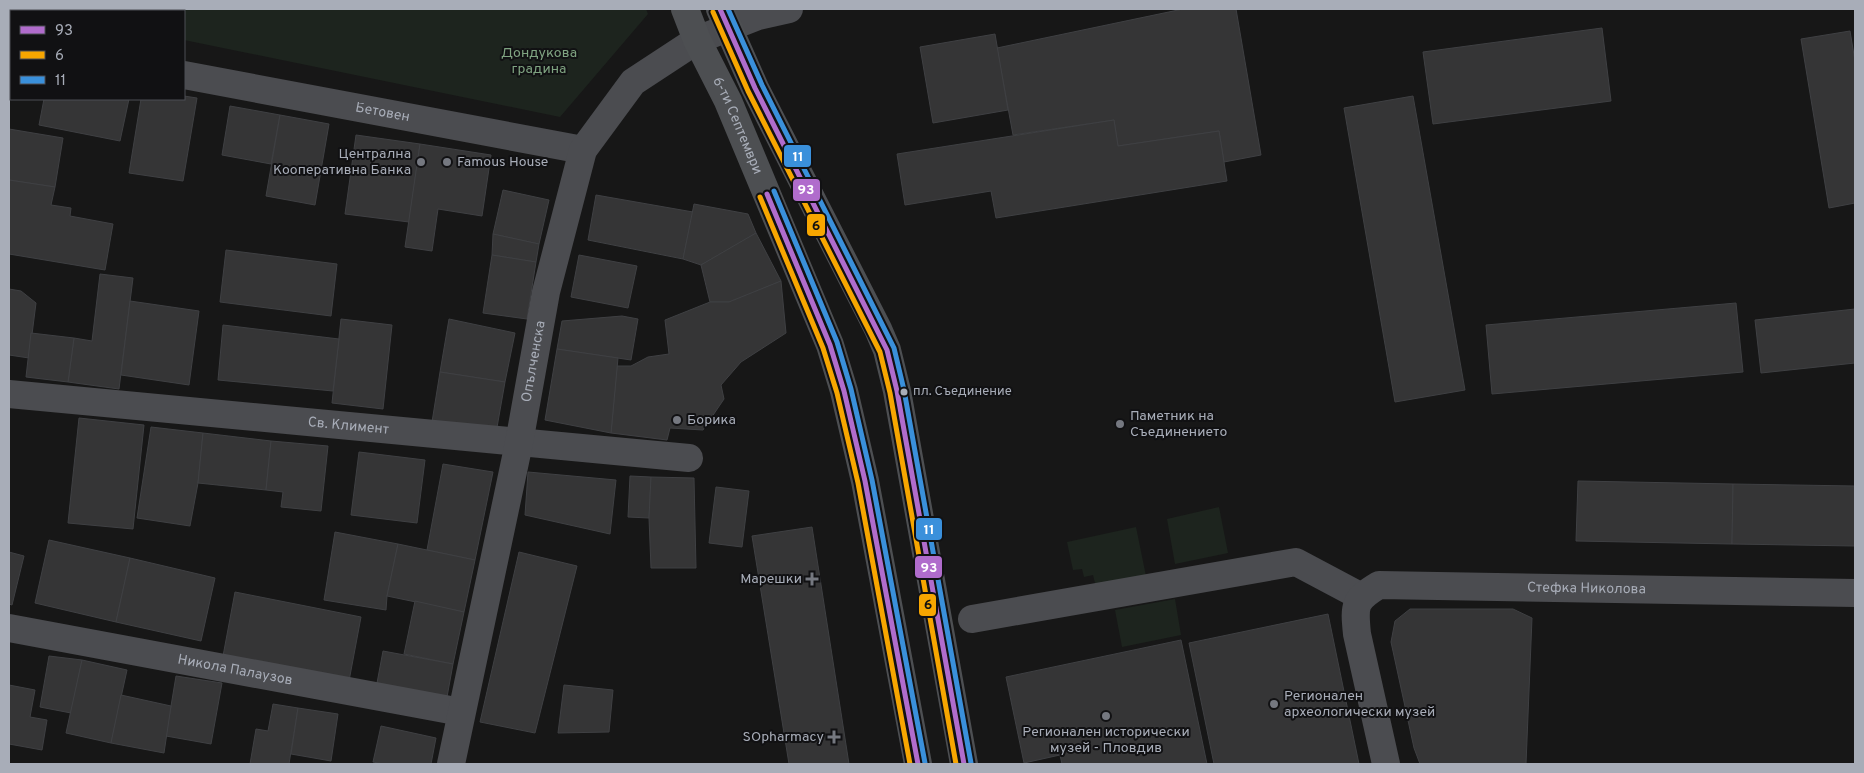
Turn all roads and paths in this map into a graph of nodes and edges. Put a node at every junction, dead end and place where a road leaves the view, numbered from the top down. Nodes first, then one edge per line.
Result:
1 (685, 9) edge
2 (789, 9) edge
3 (724, 18) edge
4 (697, 40) junction
5 (185, 75) edge
6 (583, 150) junction
7 (9, 394) edge
8 (519, 443) junction
9 (689, 458) dead end
10 (1855, 593) edge
11 (1360, 596) junction
12 (972, 619) dead end
13 (9, 628) edge
14 (461, 712) junction
15 (451, 764) edge
16 (918, 764) edge
17 (964, 764) edge
18 (1386, 764) edge

1 - 4 main road, 6-ти Септември
2 - 3 street, Опълченска
3 - 4 street, Опълченска
3 - 17 main road
4 - 6 street, Опълченска
4 - 16 main road, 6-ти Септември
5 - 6 street, Бетовен
6 - 8 street, Опълченска
7 - 8 street, Св. Климент
8 - 9 street, Св. Климент
8 - 14 street, Опълченска
10 - 11 street, Стефка Николова
11 - 12 street
11 - 18 street
13 - 14 street, Никола Палаузов
14 - 15 street, Опълченска

